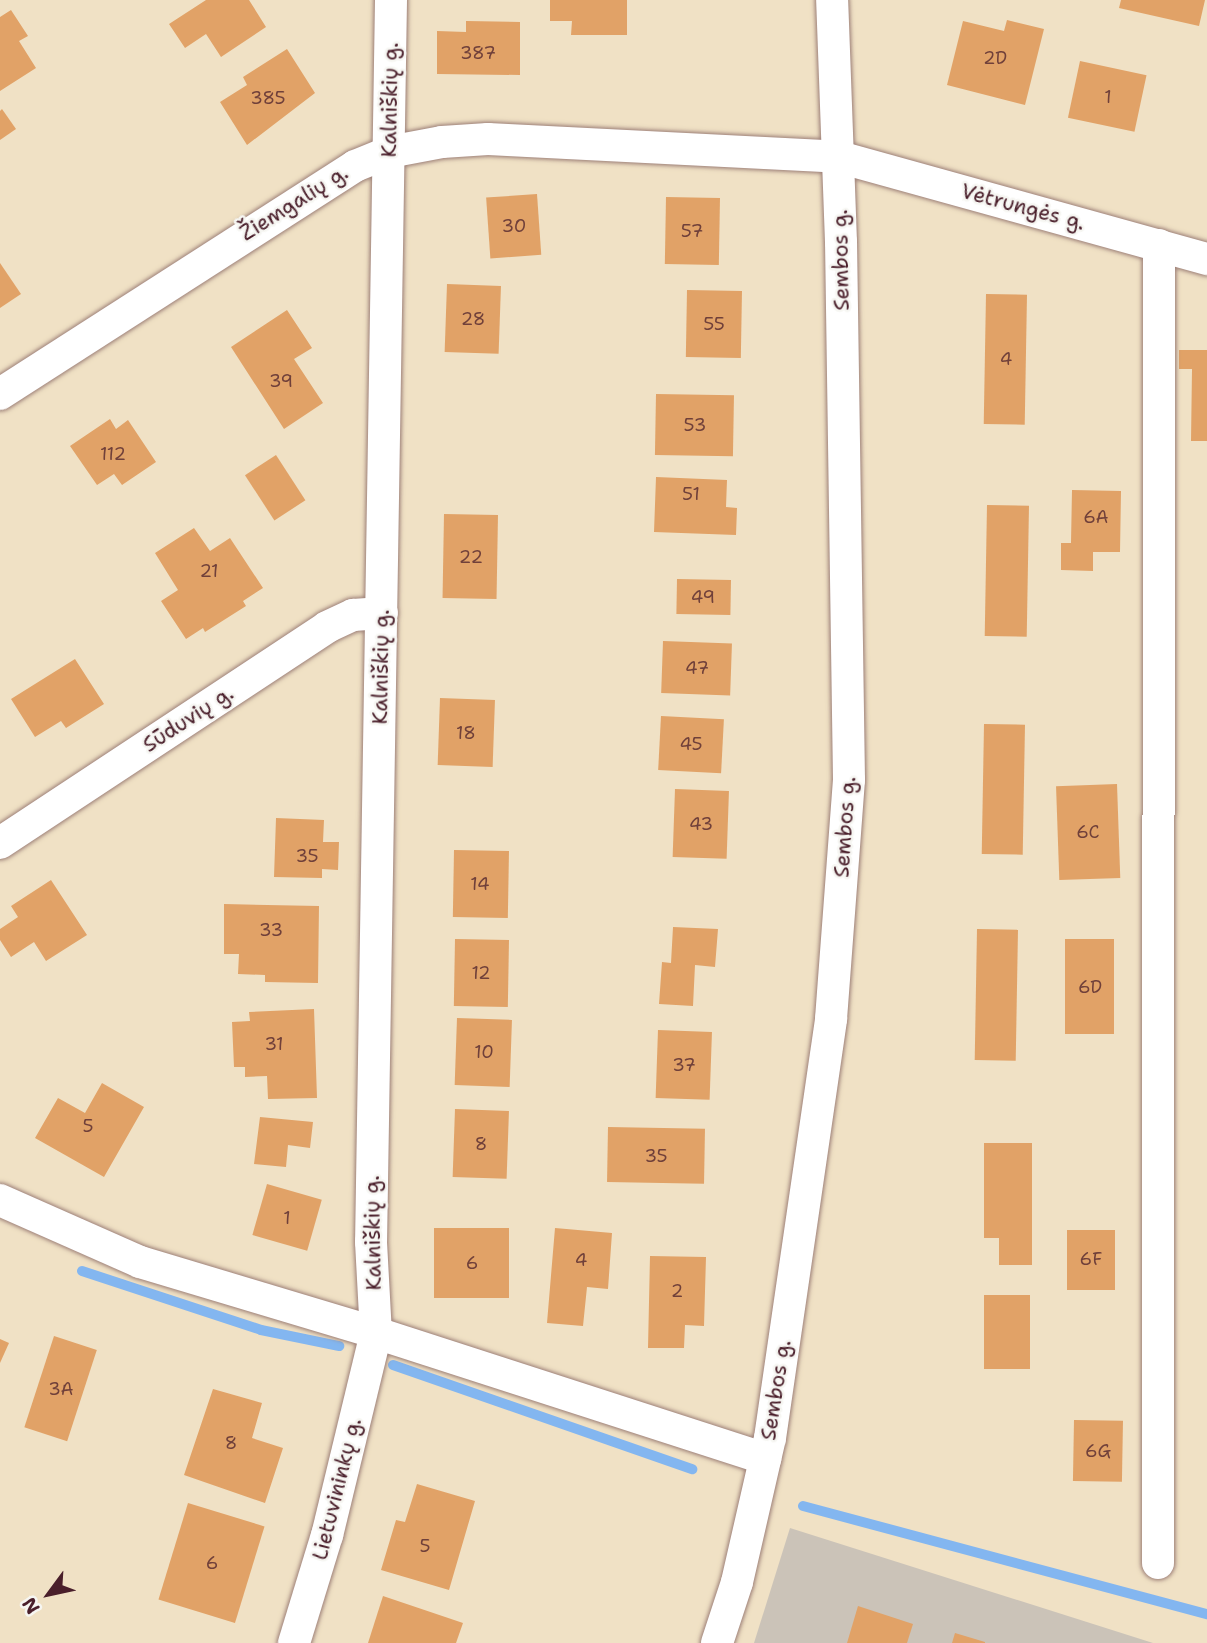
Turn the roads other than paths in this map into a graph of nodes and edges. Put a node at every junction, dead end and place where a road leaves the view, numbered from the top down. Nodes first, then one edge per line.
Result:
1 (391, 0) edge
2 (832, 0) edge
3 (389, 152) junction
4 (839, 156) junction
5 (1158, 245) junction
6 (1207, 259) edge
7 (0, 394) edge
8 (382, 614) junction
9 (0, 842) edge
10 (0, 1200) edge
11 (376, 1333) junction
12 (765, 1460) junction
13 (1158, 1563) dead end
14 (294, 1643) edge
15 (717, 1643) edge

1 - 3 street, Kalniškių g.
2 - 4 street, Sembos g.
3 - 4 street, Žiemgalių g.
3 - 7 street, Žiemgalių g.
3 - 8 street, Kalniškių g.
4 - 5 street, Vėtrungės g.
4 - 12 street, Sembos g.
5 - 6 street, Vėtrungės g.
5 - 13 street
8 - 9 street, Sūduvių g.
8 - 11 street, Kalniškių g.
10 - 11 street
11 - 12 street
11 - 14 street, Lietuvininkų g.
12 - 15 street, Sembos g.

